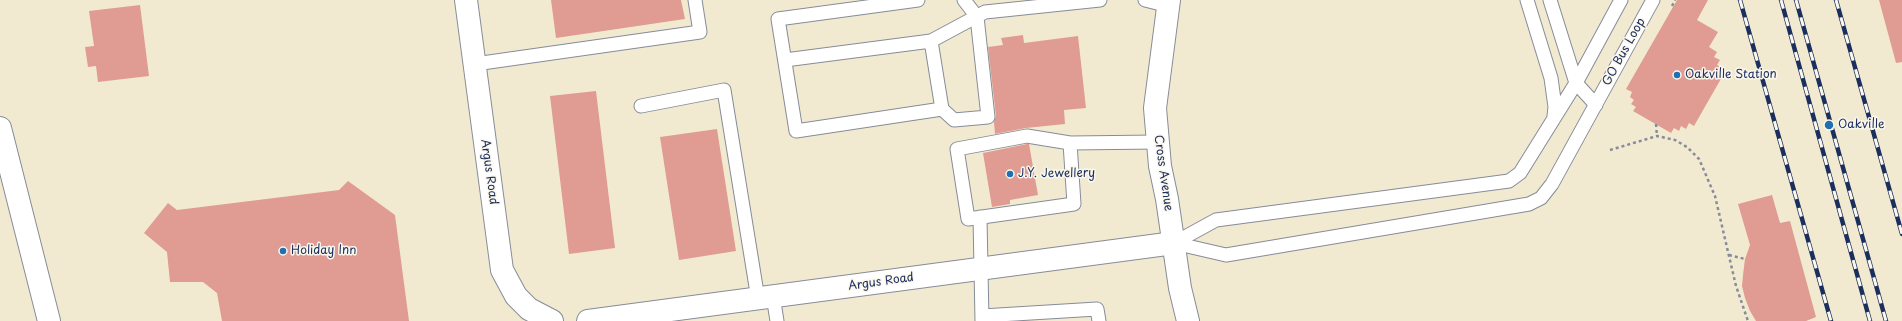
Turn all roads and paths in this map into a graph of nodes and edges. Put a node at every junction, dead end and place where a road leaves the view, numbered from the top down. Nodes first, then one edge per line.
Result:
1 (466, 0) edge
2 (695, 0) edge
3 (918, 0) edge
4 (964, 0) edge
5 (1100, 0) edge
6 (1146, 0) edge
7 (1527, 0) edge
8 (1550, 0) edge
9 (1621, 0) edge
10 (1653, 0) edge
11 (1169, 3) edge
12 (977, 17) junction
13 (931, 41) junction
14 (785, 60) junction
15 (475, 64) junction
16 (1576, 82) junction
17 (1596, 105) junction
18 (641, 106) dead end
19 (942, 109) junction
20 (1554, 117) junction
21 (1656, 124) dead end
22 (0, 128) edge
23 (1657, 136) junction
24 (1158, 142) junction
25 (1070, 143) junction
26 (1610, 150) dead end
27 (980, 217) junction
28 (1174, 243) junction
29 (1729, 255) junction
30 (1745, 259) dead end
31 (980, 269) junction
32 (766, 297) junction
33 (982, 319) edge
34 (49, 321) edge
35 (552, 321) edge
36 (588, 321) edge
37 (777, 321) edge
38 (1099, 321) edge
39 (1188, 321) edge
40 (1748, 321) edge

1 - 15 street, Argus Road
2 - 15 lane
3 - 14 lane
4 - 12 lane
5 - 12 lane
6 - 11 lane
7 - 20 lane
8 - 16 lane
9 - 16 lane
10 - 17 lane, GO Bus Loop
11 - 24 street, Cross Avenue
12 - 13 lane
12 - 19 lane
13 - 14 lane
13 - 19 lane
14 - 19 lane
15 - 35 street, Argus Road
16 - 17 lane
16 - 20 lane
17 - 28 lane, GO Bus Loop
18 - 32 lane
20 - 28 lane
21 - 23 path
22 - 34 street
23 - 26 path
23 - 29 path
24 - 25 lane
24 - 28 street, Cross Avenue
25 - 27 lane
25 - 27 lane
27 - 31 lane
28 - 31 street, Argus Road
28 - 39 street, Cross Avenue
29 - 30 path
29 - 40 path
31 - 32 street, Argus Road
31 - 33 lane
32 - 36 street, Argus Road
32 - 37 lane
33 - 38 lane

